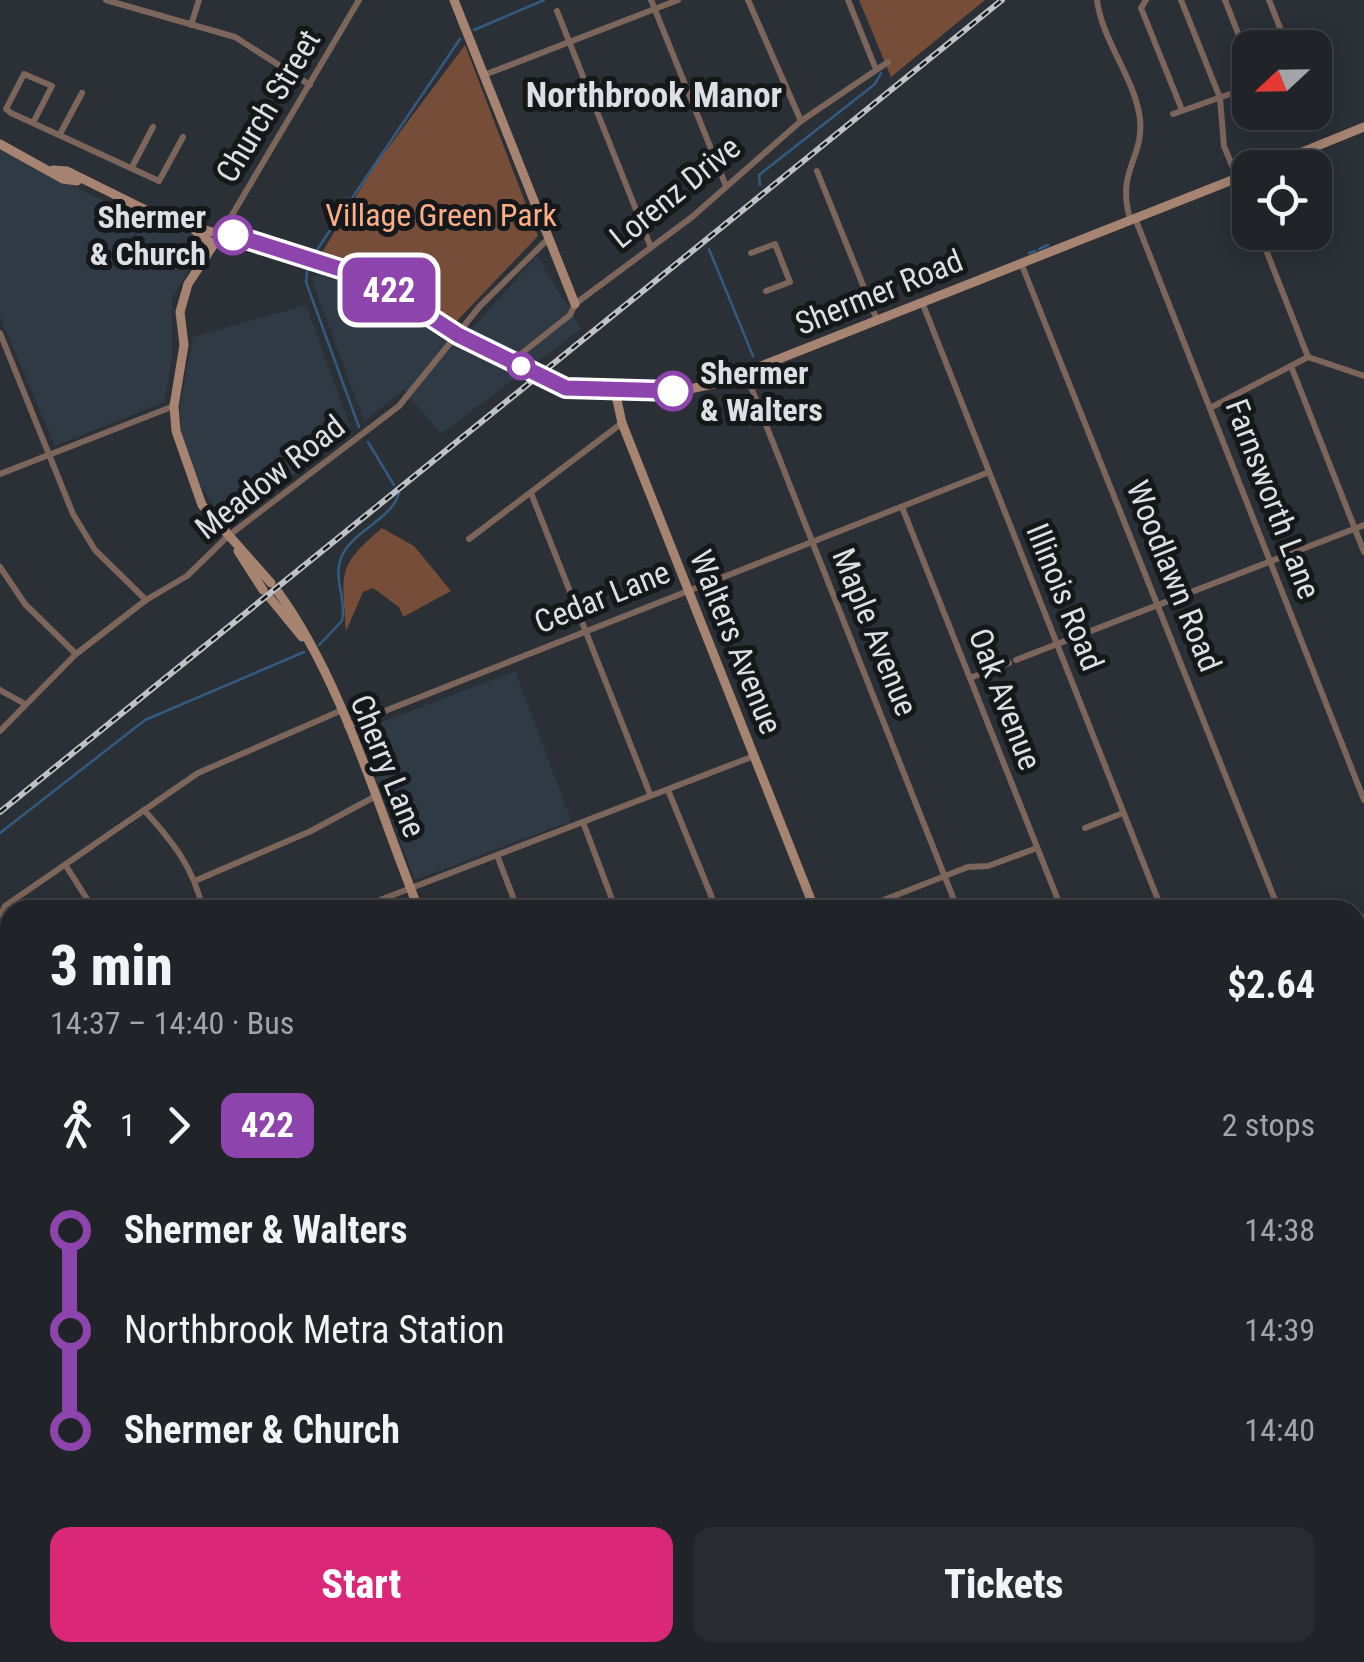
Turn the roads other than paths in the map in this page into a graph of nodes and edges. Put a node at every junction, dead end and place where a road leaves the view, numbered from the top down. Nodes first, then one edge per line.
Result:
1 (106, 0) edge
2 (199, 0) edge
3 (359, 0) edge
4 (454, 0) edge
5 (651, 0) edge
6 (678, 0) edge
7 (748, 0) edge
8 (848, 0) edge
9 (1097, 0) edge
10 (1146, 0) edge
11 (1181, 0) edge
12 (1225, 0) edge
13 (1269, 0) edge
14 (655, 9) junction
15 (557, 11) dead end
16 (191, 24) junction
17 (1237, 30) edge
18 (1281, 30) edge
19 (569, 42) junction
20 (888, 62) dead end
21 (875, 66) junction
22 (483, 75) junction
23 (310, 85) junction
24 (82, 93) dead end
25 (1232, 94) edge
26 (1220, 98) junction
27 (1182, 110) junction
28 (1173, 114) dead end
29 (801, 121) junction
30 (33, 123) junction
31 (153, 127) dead end
32 (1364, 127) edge
33 (60, 134) junction
34 (184, 138) dead end
35 (0, 144) edge
36 (1307, 150) edge
37 (1232, 164) edge
38 (132, 167) junction
39 (817, 170) dead end
40 (1232, 180) edge
41 (726, 186) junction
42 (158, 216) junction
43 (1132, 218) junction
44 (222, 232) junction
45 (548, 238) junction
46 (650, 245) junction
47 (1266, 250) edge
48 (752, 254) dead end
49 (204, 261) junction
50 (1021, 262) junction
51 (766, 291) dead end
52 (922, 302) junction
53 (574, 304) junction
54 (877, 320) junction
55 (0, 333) edge
56 (458, 335) junction
57 (1308, 357) junction
58 (512, 361) junction
59 (1291, 366) junction
60 (745, 372) junction
61 (1363, 375) edge
62 (615, 391) junction
63 (174, 406) junction
64 (1210, 408) junction
65 (622, 424) junction
66 (48, 456) junction
67 (989, 472) junction
68 (0, 474) edge
69 (531, 493) junction
70 (902, 507) junction
71 (1364, 524) edge
72 (1354, 528) junction
73 (468, 539) dead end
74 (231, 540) junction
75 (812, 541) junction
76 (1364, 552) edge
77 (1270, 561) junction
78 (0, 568) edge
79 (688, 589) junction
80 (146, 600) junction
81 (1158, 604) junction
82 (584, 631) junction
83 (1057, 644) junction
84 (76, 654) junction
85 (970, 678) junction
86 (0, 690) edge
87 (25, 704) junction
88 (340, 711) junction
89 (346, 727) junction
90 (0, 730) edge
91 (754, 756) junction
92 (668, 790) junction
93 (650, 794) junction
94 (374, 797) junction
95 (1364, 800) edge
96 (144, 810) junction
97 (1123, 813) junction
98 (583, 822) junction
99 (1085, 828) dead end
100 (1036, 848) junction
101 (497, 856) junction
102 (66, 866) junction
103 (945, 876) junction
104 (197, 880) junction
105 (410, 887) junction
106 (14, 900) edge
107 (88, 900) edge
108 (201, 900) edge
109 (378, 900) edge
110 (415, 900) edge
111 (514, 900) edge
112 (612, 900) edge
113 (713, 900) edge
114 (811, 900) edge
115 (884, 900) edge
116 (954, 900) edge
117 (1058, 900) edge
118 (1158, 900) edge
119 (1275, 900) edge

1 - 16 street
2 - 16 street
3 - 23 street, Church Street
4 - 22 street
5 - 14 street
6 - 14 street
7 - 29 street
8 - 21 street
9 - 43 street, Farnsworth Lane
10 - 27 street
11 - 26 street
12 - 17 street
13 - 18 street
14 - 19 street
14 - 41 street
15 - 19 street
16 - 23 street
19 - 22 street
19 - 46 street
20 - 21 street, Lorenz Drive
21 - 29 street, Lorenz Drive
22 - 45 street
23 - 44 street, Church Street
24 - 33 street
25 - 26 street
26 - 27 street
26 - 37 street
27 - 28 street
29 - 41 street, Lorenz Drive
30 - 30 street
30 - 33 street
31 - 38 street
32 - 36 street
33 - 38 street
34 - 38 street
35 - 42 street, Shermer Road
39 - 54 street
40 - 43 street, Shermer Road
41 - 46 street, Lorenz Drive
42 - 44 street, Shermer Road
42 - 49 street
43 - 50 street, Shermer Road
43 - 64 street, Farnsworth Lane
44 - 49 street, Church Street
44 - 56 street, Shermer Road
45 - 53 street
45 - 56 street, Meadow Road
46 - 53 street, Lorenz Drive
47 - 57 street
48 - 51 street
49 - 63 street, Church Street
50 - 52 street, Shermer Road
50 - 81 street, Woodlawn Road
52 - 54 street, Shermer Road
52 - 67 street, Illinois Road
53 - 58 street, Lorenz Drive
54 - 60 street, Shermer Road
55 - 66 street
56 - 58 street, Shermer Road
56 - 74 street, Meadow Road
57 - 59 street
57 - 61 street
58 - 62 street, Shermer Road
59 - 64 street
59 - 72 street
60 - 62 street, Shermer Road
60 - 75 street, Maple Avenue
62 - 65 street, Walters Avenue
63 - 66 street
63 - 74 street, Cherry Lane
64 - 77 street, Farnsworth Lane
65 - 69 street
65 - 79 street, Walters Avenue
66 - 68 street
66 - 80 street
67 - 70 street, Cedar Lane
67 - 83 street, Illinois Road
69 - 73 street
69 - 82 street
70 - 75 street, Cedar Lane
70 - 85 street, Oak Avenue
71 - 72 street
72 - 76 street
72 - 77 street
74 - 80 street, Meadow Road
74 - 88 street, Cherry Lane
75 - 79 street, Cedar Lane
75 - 103 street, Maple Avenue
77 - 81 street
77 - 95 street, Farnsworth Lane
78 - 84 street
79 - 82 street, Cedar Lane
79 - 91 street, Walters Avenue
80 - 84 street, Meadow Road
81 - 83 street
81 - 119 street, Woodlawn Road
82 - 89 street, Cedar Lane
82 - 93 street
83 - 85 street
83 - 97 street, Illinois Road
84 - 87 street, Meadow Road
85 - 100 street, Oak Avenue
86 - 87 street
87 - 90 street, Meadow Road
88 - 89 street, Cherry Lane
88 - 96 street
89 - 94 street, Cherry Lane
91 - 92 street
91 - 114 street, Walters Avenue
92 - 93 street
92 - 113 street
93 - 98 street
94 - 104 street
94 - 105 street, Cherry Lane
96 - 102 street
96 - 104 street
97 - 99 street
97 - 118 street, Illinois Road
98 - 101 street
98 - 112 street
100 - 103 street
100 - 117 street, Oak Avenue
101 - 105 street
101 - 111 street
102 - 106 street
102 - 107 street
103 - 115 street
103 - 116 street, Maple Avenue
104 - 108 street
105 - 109 street
105 - 110 street, Cherry Lane

